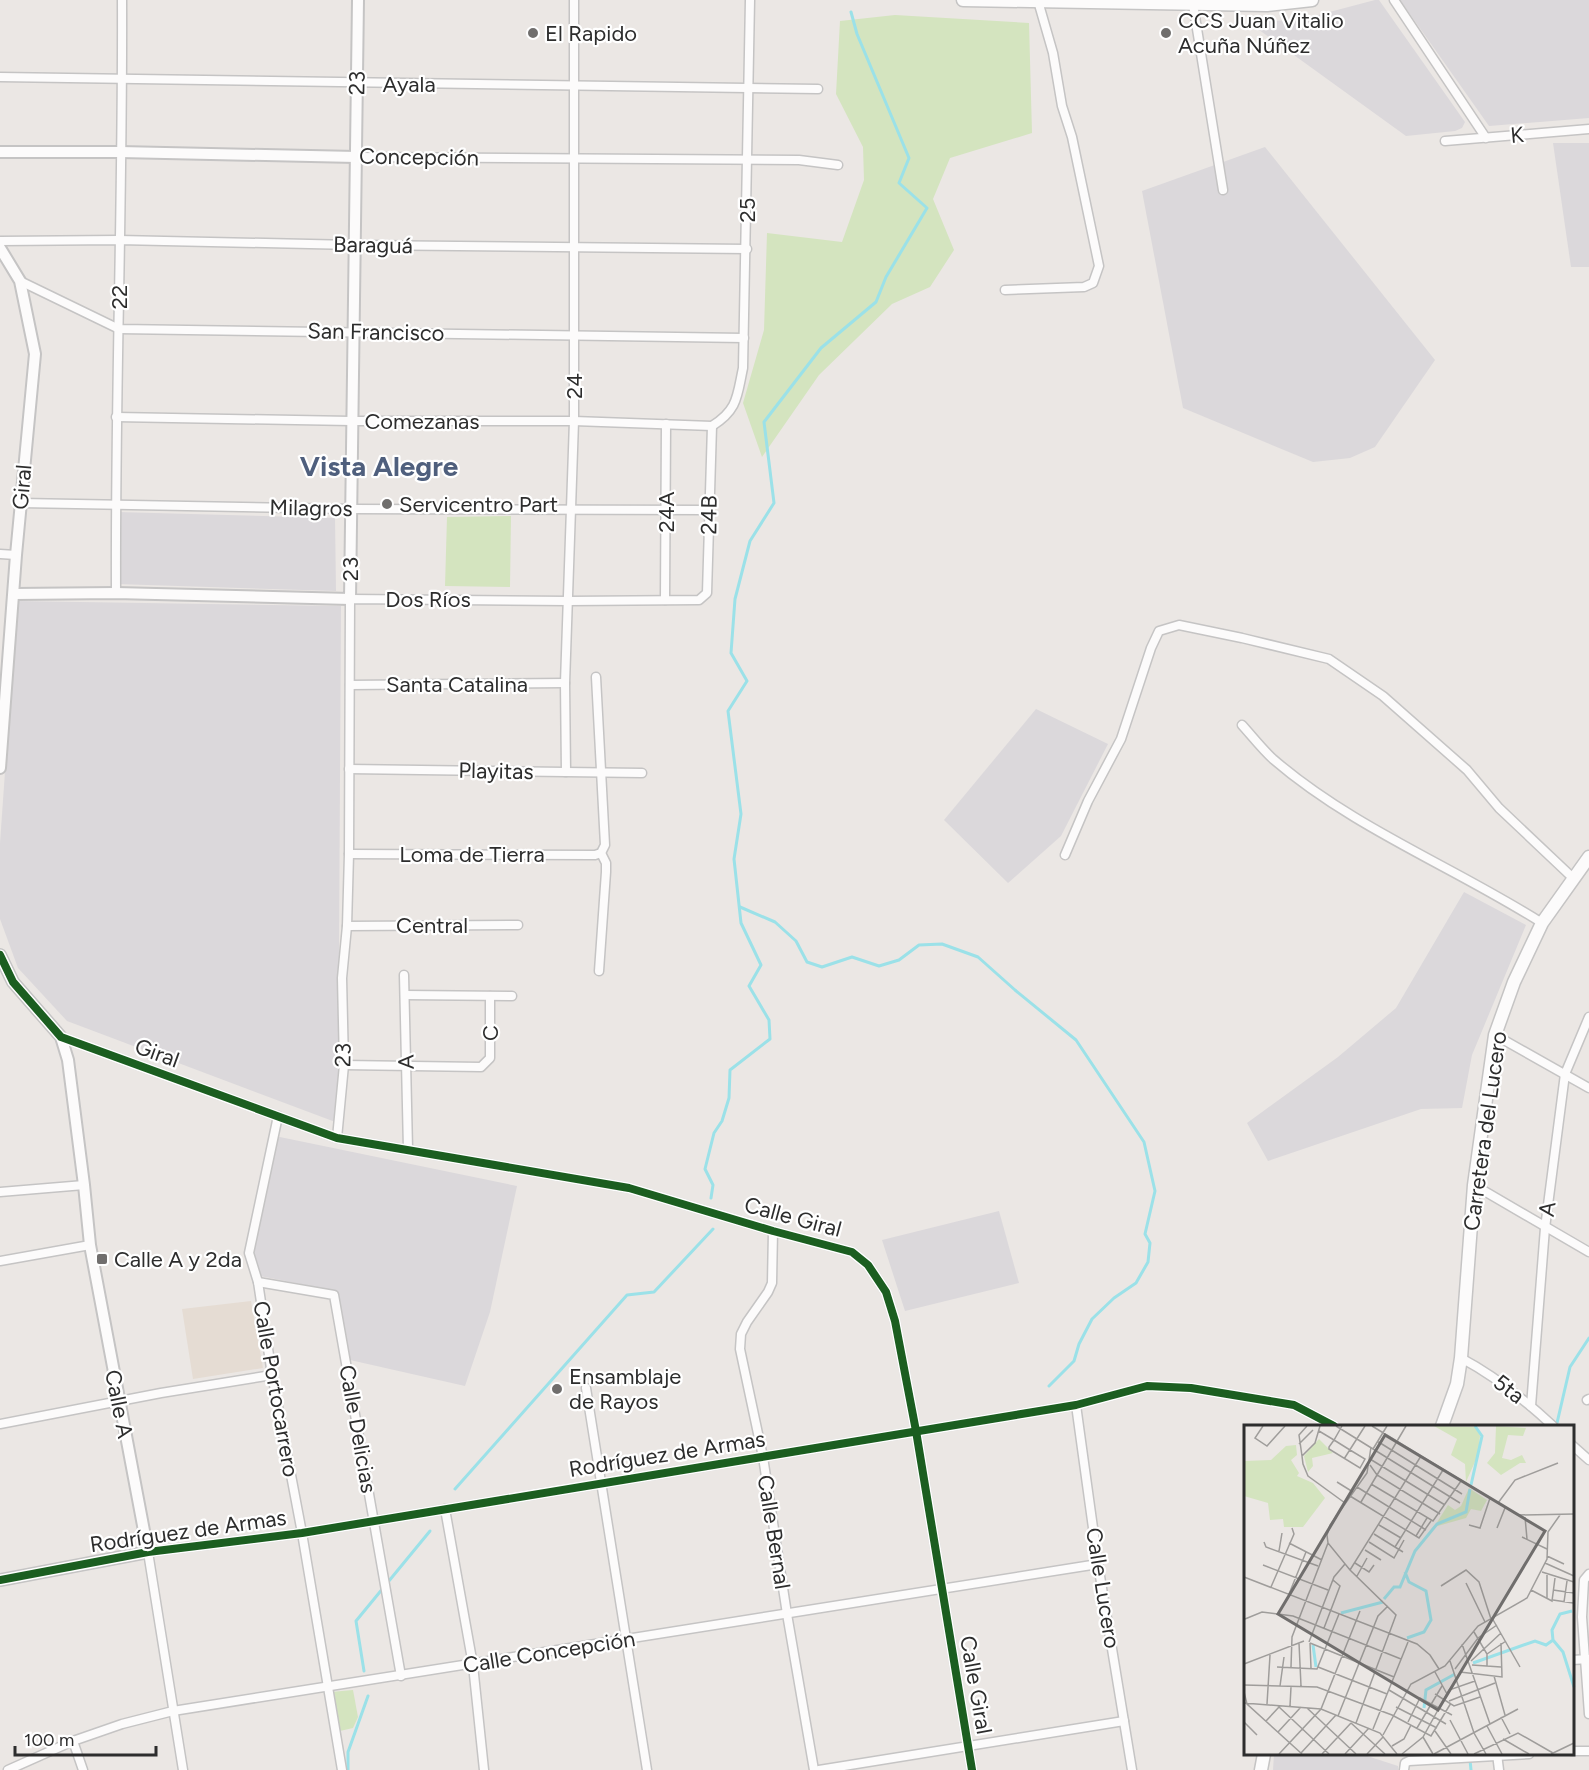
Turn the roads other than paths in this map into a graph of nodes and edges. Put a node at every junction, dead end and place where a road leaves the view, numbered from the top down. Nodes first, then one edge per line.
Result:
1 (122, 0) edge
2 (358, 0) edge
3 (574, 0) edge
4 (750, 0) edge
5 (963, 0) edge
6 (1312, 0) edge
7 (1394, 0) edge
8 (1038, 1) edge
9 (1118, 1) edge
10 (1193, 4) junction
11 (0, 77) edge
12 (123, 79) junction
13 (356, 83) junction
14 (575, 85) junction
15 (747, 89) junction
16 (818, 89) dead end
17 (1589, 129) edge
18 (1486, 138) junction
19 (1445, 141) dead end
20 (0, 152) edge
21 (120, 152) junction
22 (356, 157) junction
23 (574, 160) junction
24 (747, 161) junction
25 (838, 165) dead end
26 (1223, 190) dead end
27 (119, 240) junction
28 (0, 241) edge
29 (354, 245) junction
30 (573, 247) junction
31 (0, 248) edge
32 (747, 249) junction
33 (20, 281) junction
34 (1005, 290) dead end
35 (119, 329) junction
36 (353, 332) junction
37 (574, 335) junction
38 (744, 338) junction
39 (116, 417) junction
40 (351, 421) junction
41 (574, 421) junction
42 (666, 424) junction
43 (712, 426) junction
44 (21, 503) junction
45 (115, 503) junction
46 (351, 509) junction
47 (571, 509) junction
48 (709, 510) junction
49 (666, 511) junction
50 (0, 554) edge
51 (16, 555) junction
52 (116, 593) junction
53 (14, 594) junction
54 (350, 599) junction
55 (665, 600) junction
56 (699, 600) joint
57 (568, 602) junction
58 (4, 671) edge
59 (596, 677) dead end
60 (565, 682) junction
61 (350, 685) junction
62 (1242, 725) dead end
63 (0, 768) edge
64 (349, 770) junction
65 (566, 772) junction
66 (642, 773) dead end
67 (601, 774) junction
68 (349, 854) junction
69 (598, 854) junction
70 (1065, 855) dead end
71 (1587, 862) edge
72 (1573, 878) junction
73 (1542, 923) junction
74 (518, 925) dead end
75 (347, 926) junction
76 (0, 955) edge
77 (599, 971) dead end
78 (404, 975) dead end
79 (405, 995) junction
80 (490, 996) junction
81 (512, 996) dead end
82 (1589, 1017) edge
83 (1495, 1035) junction
84 (62, 1037) junction
85 (344, 1065) junction
86 (406, 1067) junction
87 (1565, 1074) junction
88 (1589, 1088) edge
89 (278, 1116) junction
90 (337, 1138) junction
91 (408, 1149) junction
92 (84, 1185) junction
93 (1474, 1185) junction
94 (0, 1192) edge
95 (1545, 1228) junction
96 (773, 1231) junction
97 (90, 1245) junction
98 (1589, 1252) edge
99 (0, 1261) edge
100 (258, 1282) junction
101 (1461, 1358) junction
102 (272, 1375) junction
103 (586, 1388) dead end
104 (119, 1401) junction
105 (1076, 1405) junction
106 (1531, 1406) junction
107 (0, 1424) edge
108 (1332, 1425) edge
109 (1442, 1425) edge
110 (1552, 1425) edge
111 (916, 1431) junction
112 (1574, 1447) edge
113 (763, 1457) junction
114 (1589, 1460) edge
115 (602, 1482) junction
116 (445, 1509) junction
117 (374, 1520) junction
118 (302, 1533) junction
119 (148, 1552) junction
120 (1098, 1564) junction
121 (1589, 1574) edge
122 (0, 1580) edge
123 (941, 1588) junction
124 (1574, 1613) edge
125 (787, 1614) junction
126 (1582, 1617) junction
127 (625, 1639) junction
128 (1587, 1659) edge
129 (473, 1665) junction
130 (401, 1676) junction
131 (328, 1687) junction
132 (173, 1711) junction
133 (1589, 1714) edge
134 (1124, 1721) junction
135 (73, 1741) junction
136 (968, 1746) junction
137 (1264, 1755) edge
138 (1484, 1755) edge
139 (1497, 1755) edge
140 (1405, 1766) edge
141 (8, 1770) edge
142 (83, 1770) edge
143 (183, 1770) edge
144 (342, 1770) edge
145 (484, 1770) edge
146 (647, 1770) edge
147 (814, 1770) edge
148 (819, 1770) edge
149 (972, 1770) edge
150 (1132, 1770) edge
151 (1261, 1770) edge
152 (1498, 1770) edge

1 - 12 street, 22
2 - 13 street, 23
3 - 14 street, 24
4 - 15 street, 25
5 - 8 main road
6 - 10 main road
7 - 18 street
8 - 9 main road
8 - 34 street
9 - 10 main road
10 - 26 street
11 - 12 street, Ayala
12 - 13 street, Ayala
12 - 21 street, 22
13 - 14 street, Ayala
13 - 22 street, 23
14 - 15 street, Ayala
14 - 23 street, 24
15 - 16 street, Ayala
15 - 24 street, 25
17 - 18 street, K
18 - 19 street, K
20 - 21 street, Concepción
21 - 22 street, Concepción
21 - 27 street, 22
22 - 23 street, Concepción
22 - 29 street, 23
23 - 24 street, Concepción
23 - 30 street, 24
24 - 25 street, Concepción
24 - 32 street, 25
27 - 28 street, Baraguá
27 - 29 street, Baraguá
27 - 35 street, 22
29 - 30 street, Baraguá
29 - 36 street, 23
30 - 32 street, Baraguá
30 - 37 street, 24
31 - 33 street, Giral
32 - 38 street, 25
33 - 35 street, San Francisco
33 - 44 street, Giral
35 - 36 street, San Francisco
35 - 39 street, 22
36 - 37 street, San Francisco
36 - 40 street, 23
37 - 38 street, San Francisco
37 - 41 street, 24
38 - 43 street, 25
39 - 40 street, Comezanas
39 - 45 street, 22
40 - 41 street, Comezanas
40 - 46 street, 23
41 - 42 street, Comezanas
41 - 47 street, 24
42 - 43 street, Comezanas
42 - 49 street, 24A
43 - 48 street, 24B
44 - 45 street, Milagros
44 - 51 street, Giral
45 - 46 street, Milagros
45 - 52 street, 22
46 - 47 street, Milagros
46 - 54 street, 23
47 - 49 street, Milagros
47 - 57 street, 24
48 - 49 street, Milagros
48 - 56 street, 24B
49 - 55 street, 24A
50 - 51 street
51 - 53 street, Giral
52 - 53 street, Dos Ríos
52 - 54 street, Dos Ríos
53 - 58 street, Giral
54 - 57 street, Dos Ríos
54 - 61 street, 23
55 - 56 street, Dos Ríos
55 - 57 street, Dos Ríos
57 - 60 street, 24
58 - 63 street, Giral
59 - 67 street
60 - 61 street, Santa Catalina
60 - 65 street, 24
61 - 64 street, 23
62 - 73 street
64 - 65 street, Playitas
64 - 68 street, 23
65 - 67 street, Playitas
66 - 67 street, Playitas
67 - 69 street
68 - 69 street, Loma de Tierra
68 - 75 street, 23
69 - 77 street
70 - 72 street
71 - 72 main road, Carretera del Lucero
72 - 73 main road, Carretera del Lucero
73 - 83 main road, Carretera del Lucero
74 - 75 street, Central
75 - 85 street, 23
76 - 84 street, Giral
78 - 79 street, A
79 - 80 street
79 - 86 street, A
80 - 81 street
80 - 86 street, C
82 - 87 street, A
83 - 87 street
83 - 93 main road, Carretera del Lucero
84 - 89 street, Giral
84 - 92 street, Calle A
85 - 86 street
85 - 90 street, 23
86 - 91 street, A
87 - 88 street
87 - 95 street, A
89 - 90 street, Giral
89 - 100 street, Calle Portocarrero
90 - 91 street, Calle Giral
91 - 96 street, Calle Giral
92 - 94 street
92 - 97 street, Calle A
93 - 95 street
93 - 101 main road, Carretera del Lucero
95 - 98 street
95 - 106 street, A
96 - 111 street, Calle Giral
96 - 113 street, Calle Bernal
97 - 99 street
97 - 104 street, Calle A
100 - 102 street, Calle Portocarrero
100 - 117 street, Calle Delicias
101 - 106 street, 5ta
101 - 109 main road, Carretera del Lucero
102 - 104 street
102 - 118 street, Calle Portocarrero
103 - 115 street
104 - 107 street
104 - 119 street, Calle A
105 - 108 street, Rodríguez de Armas
105 - 111 street, Rodríguez de Armas
105 - 120 street, Calle Lucero
106 - 110 street, 5ta
111 - 113 street, Rodríguez de Armas
111 - 123 street, Calle Giral
112 - 114 street
113 - 115 street, Rodríguez de Armas
113 - 125 street, Calle Bernal
115 - 116 street, Rodríguez de Armas
115 - 127 street
116 - 117 street, Rodríguez de Armas
116 - 129 street
117 - 118 street, Rodríguez de Armas
117 - 130 street, Calle Delicias
118 - 119 street, Rodríguez de Armas
118 - 131 street, Calle Portocarrero
119 - 122 street, Rodríguez de Armas
119 - 132 street, Calle A
120 - 123 street, Calle Concepción
120 - 134 street, Calle Lucero
121 - 126 street
123 - 125 street, Calle Concepción
123 - 136 street, Calle Giral
124 - 126 street
125 - 127 street, Calle Concepción
125 - 147 street, Calle Bernal
126 - 128 street
127 - 129 street, Calle Concepción
127 - 146 street
128 - 133 street
129 - 130 street, Calle Concepción
129 - 145 street
130 - 131 street, Calle Concepción
131 - 132 street, Calle Concepción
131 - 144 street, Calle Portocarrero
132 - 135 street, Calle Concepción
132 - 143 street, Calle A
134 - 136 street
134 - 150 street, Calle Lucero
135 - 141 street, Calle Concepción
135 - 142 street
136 - 148 street
136 - 149 street, Calle Giral
137 - 151 main road
138 - 140 street
139 - 152 street

